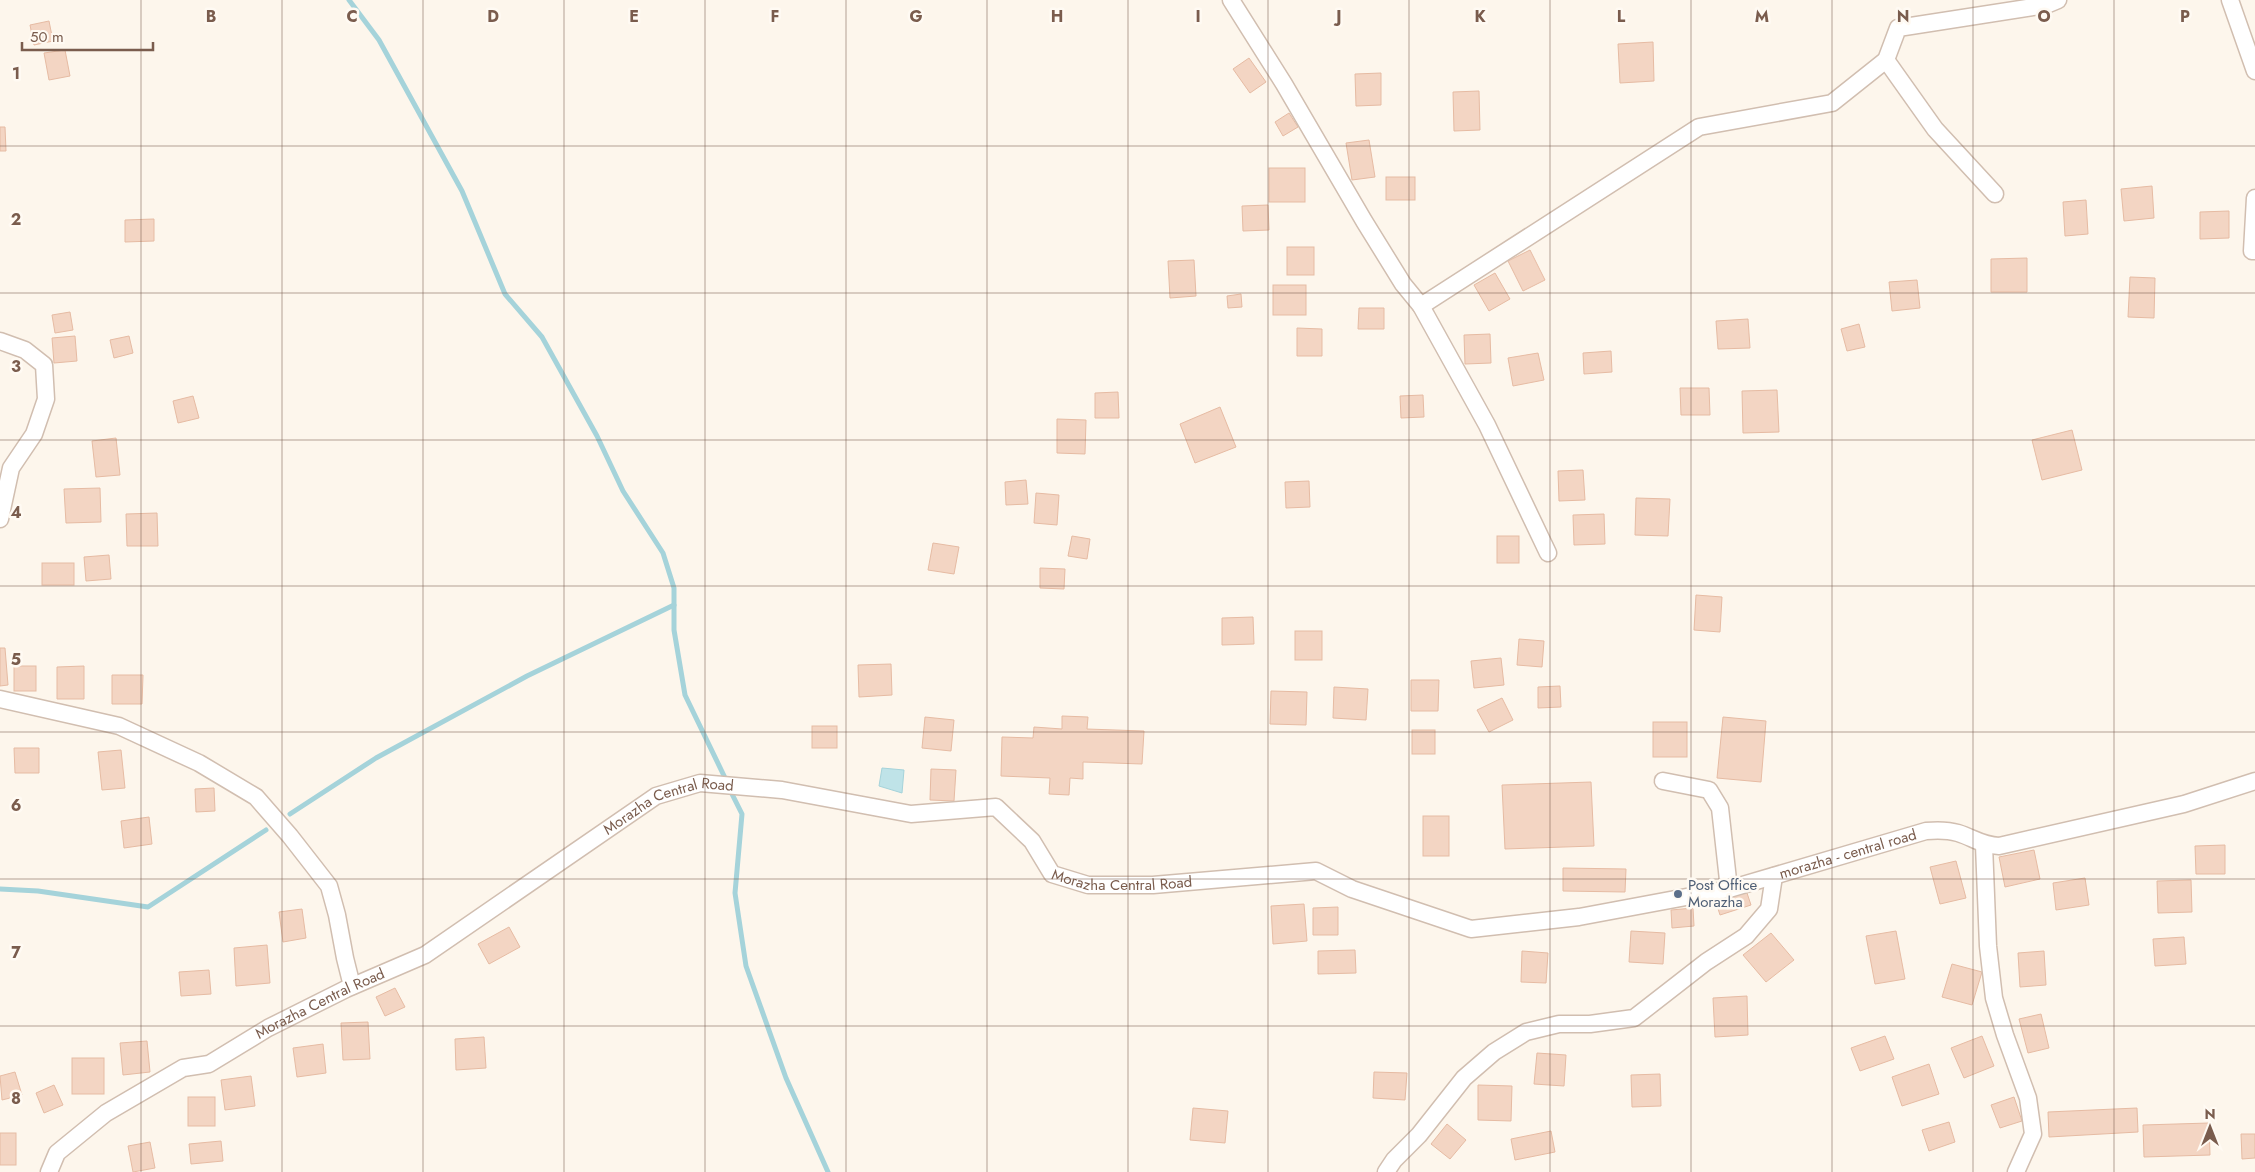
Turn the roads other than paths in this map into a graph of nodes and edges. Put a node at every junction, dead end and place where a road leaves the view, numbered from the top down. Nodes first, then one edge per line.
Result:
1 (1230, 0) edge
2 (2058, 0) edge
3 (2230, 0) edge
4 (1886, 60) junction
5 (2255, 71) edge
6 (1995, 194) dead end
7 (2255, 198) edge
8 (2255, 251) edge
9 (1421, 306) junction
10 (0, 342) edge
11 (0, 519) edge
12 (1548, 553) dead end
13 (0, 699) edge
14 (1663, 781) dead end
15 (2255, 781) edge
16 (1984, 845) junction
17 (1774, 876) junction
18 (1352, 889) joint
19 (1730, 889) junction
20 (352, 986) junction
21 (50, 1172) edge
22 (1386, 1172) edge
23 (2016, 1172) edge

1 - 9 street
2 - 4 street
3 - 5 street
4 - 6 street
4 - 9 street
7 - 8 street
9 - 12 street
10 - 11 street
13 - 20 street
14 - 19 street
15 - 16 street, morazha - central road
16 - 17 street, morazha - central road
16 - 23 street
17 - 19 street, morazha - central road
17 - 22 street
18 - 19 street, morazha - central road
18 - 20 street, Morazha Central Road
20 - 21 street, Morazha Central Road

